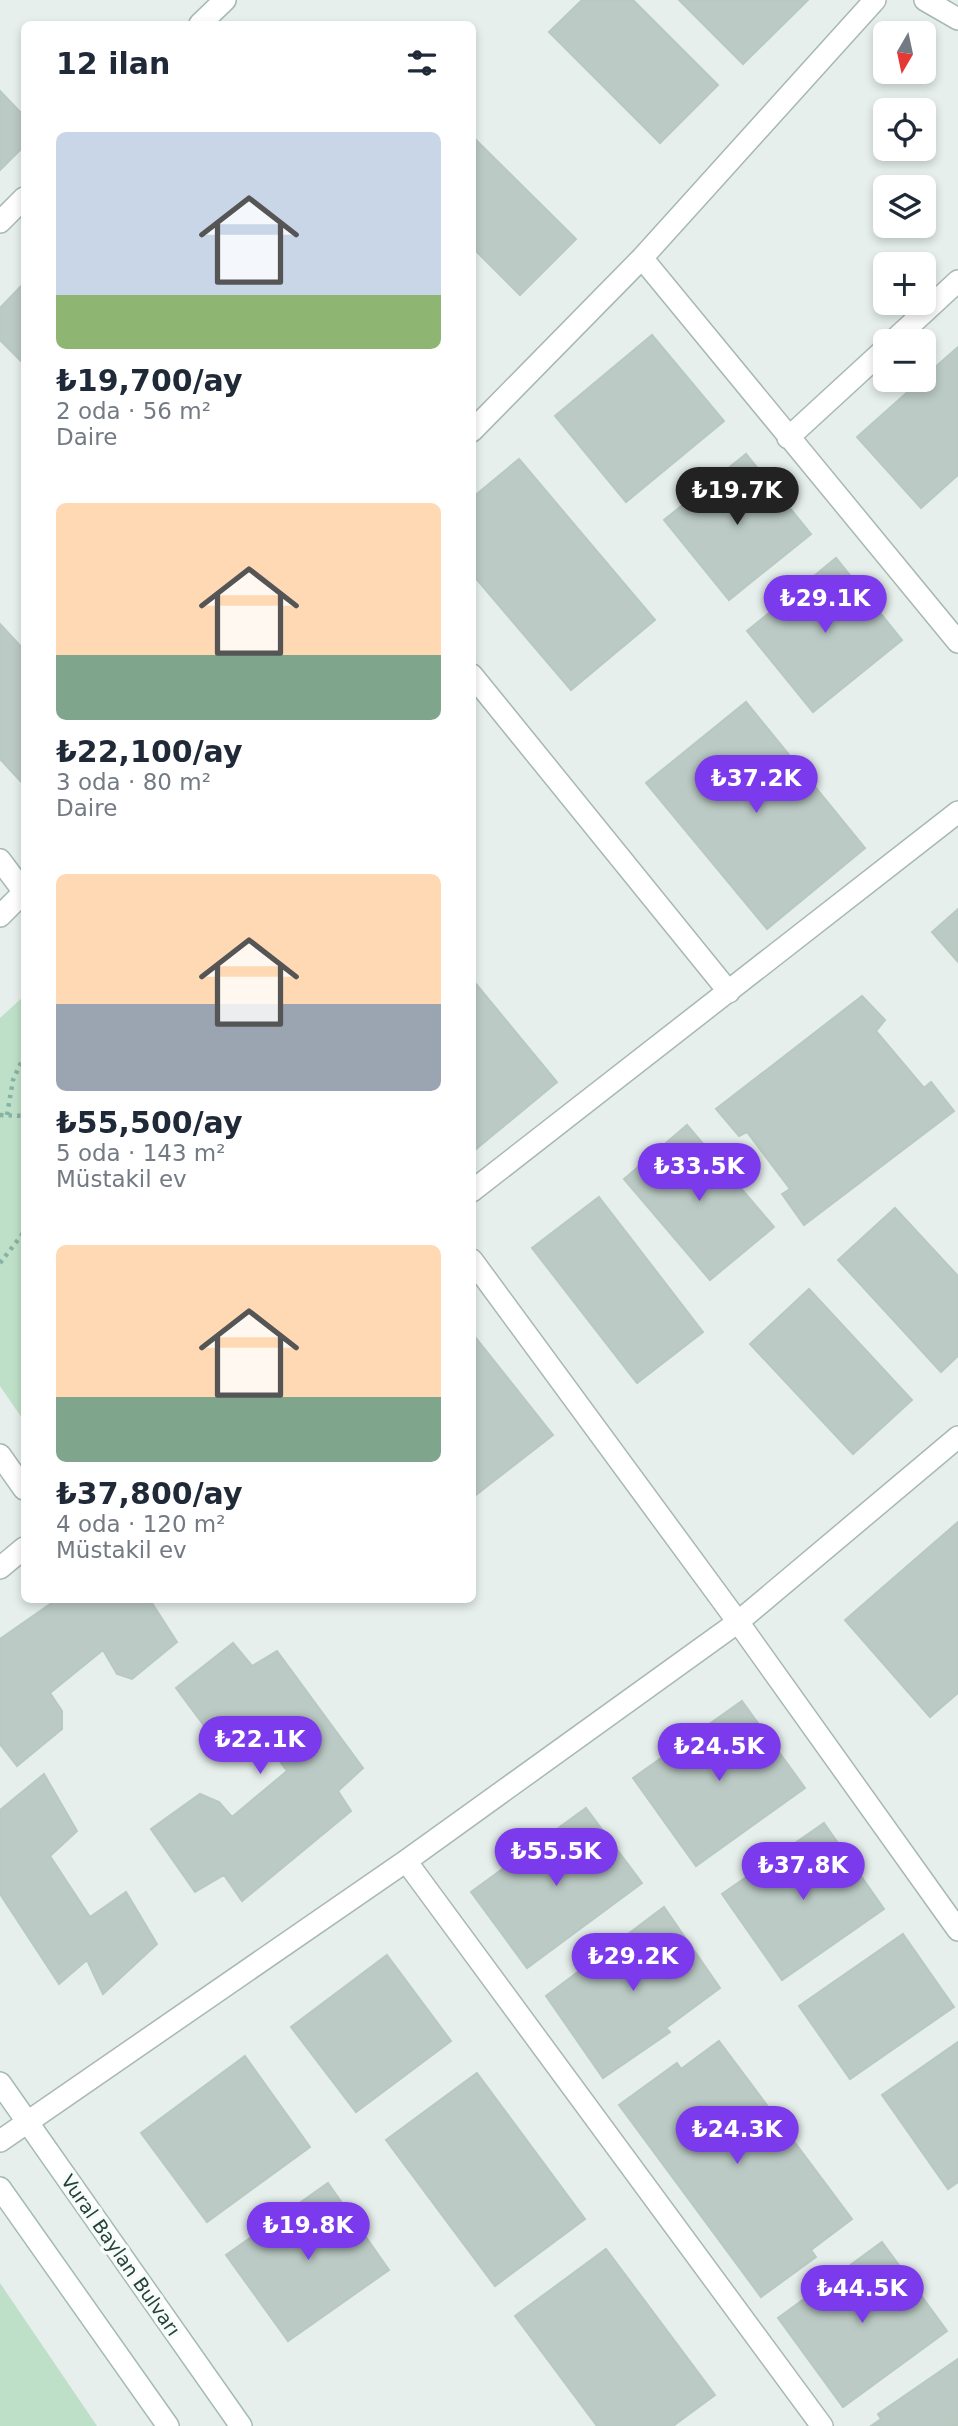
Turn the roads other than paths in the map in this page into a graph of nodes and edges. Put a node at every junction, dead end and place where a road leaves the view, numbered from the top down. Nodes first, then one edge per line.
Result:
1 (225, 0) edge
2 (875, 0) edge
3 (925, 0) edge
4 (958, 19) edge
5 (203, 21) edge
6 (21, 201) edge
7 (0, 222) edge
8 (642, 258) junction
9 (958, 281) edge
10 (906, 329) edge
11 (873, 360) edge
12 (476, 426) edge
13 (788, 438) junction
14 (958, 642) edge
15 (476, 680) edge
16 (958, 812) edge
17 (0, 860) edge
18 (21, 888) edge
19 (21, 895) edge
20 (0, 916) edge
21 (729, 992) junction
22 (476, 1188) edge
23 (476, 1264) edge
24 (958, 1437) edge
25 (0, 1455) edge
26 (21, 1485) edge
27 (21, 1550) edge
28 (0, 1568) edge
29 (738, 1622) junction
30 (406, 1861) junction
31 (958, 1930) edge
32 (0, 2083) edge
33 (27, 2122) junction
34 (0, 2141) edge
35 (0, 2188) edge
36 (167, 2426) edge
37 (241, 2426) edge
38 (822, 2426) edge

1 - 5 street
2 - 8 street
3 - 4 street
6 - 7 street
8 - 12 street
8 - 13 street
9 - 10 street
11 - 13 street
13 - 14 street
15 - 21 street
16 - 21 street
17 - 18 street
19 - 20 street
21 - 22 street
23 - 29 street
24 - 29 street
25 - 26 street
27 - 28 street
29 - 30 street
29 - 31 street
30 - 33 street
30 - 38 street
32 - 33 street, Vural Baylan Bulvarı
33 - 34 street
33 - 37 street, Vural Baylan Bulvarı
35 - 36 street

